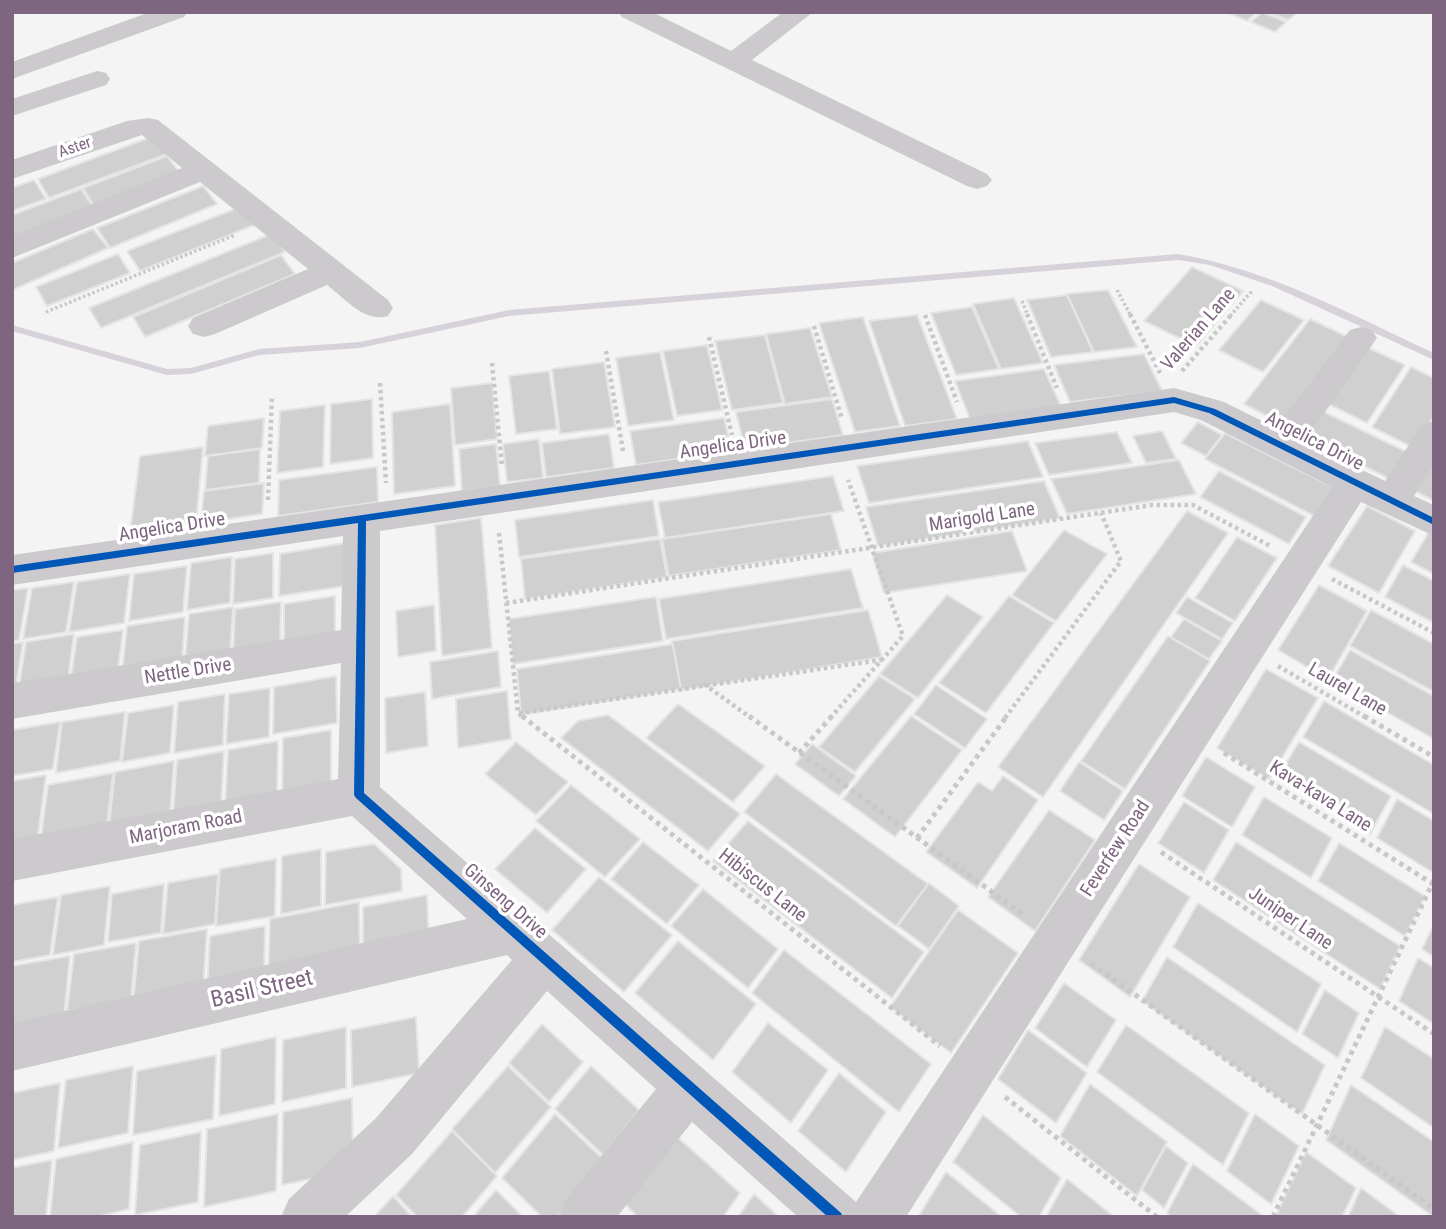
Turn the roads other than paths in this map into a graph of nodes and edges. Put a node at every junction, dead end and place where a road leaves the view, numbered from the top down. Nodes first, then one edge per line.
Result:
1 (175, 12) edge
2 (631, 12) edge
3 (800, 12) edge
4 (733, 62) junction
5 (12, 71) edge
6 (96, 79) dead end
7 (12, 108) edge
8 (12, 170) edge
9 (203, 170) junction
10 (977, 180) dead end
11 (12, 248) edge
12 (331, 271) junction
13 (377, 308) dead end
14 (204, 326) dead end
15 (1361, 338) dead end
16 (1434, 434) edge
17 (1282, 446) junction
18 (1373, 491) junction
19 (375, 516) junction
20 (1434, 522) edge
21 (12, 570) edge
22 (363, 643) junction
23 (12, 701) edge
24 (359, 795) junction
25 (12, 860) edge
26 (528, 945) junction
27 (12, 1047) edge
28 (689, 1087) junction
29 (302, 1215) edge
30 (584, 1217) edge
31 (837, 1217) edge
32 (876, 1217) edge

1 - 5 street
2 - 4 street
3 - 4 street
4 - 10 street
6 - 7 street
8 - 9 street, Aster
9 - 11 street
9 - 12 street
12 - 13 street
12 - 14 street
15 - 17 street
16 - 18 street, Feverfew Road
17 - 18 street, Angelica Drive
17 - 19 street, Angelica Drive
18 - 20 street, Angelica Drive
18 - 32 street, Feverfew Road
19 - 21 street, Angelica Drive
19 - 22 street
22 - 23 street, Nettle Drive
22 - 24 street
24 - 25 street, Marjoram Road
24 - 26 street, Ginseng Drive
26 - 27 street, Basil Street
26 - 28 street, Ginseng Drive
26 - 29 street
28 - 30 street
28 - 31 street, Ginseng Drive

